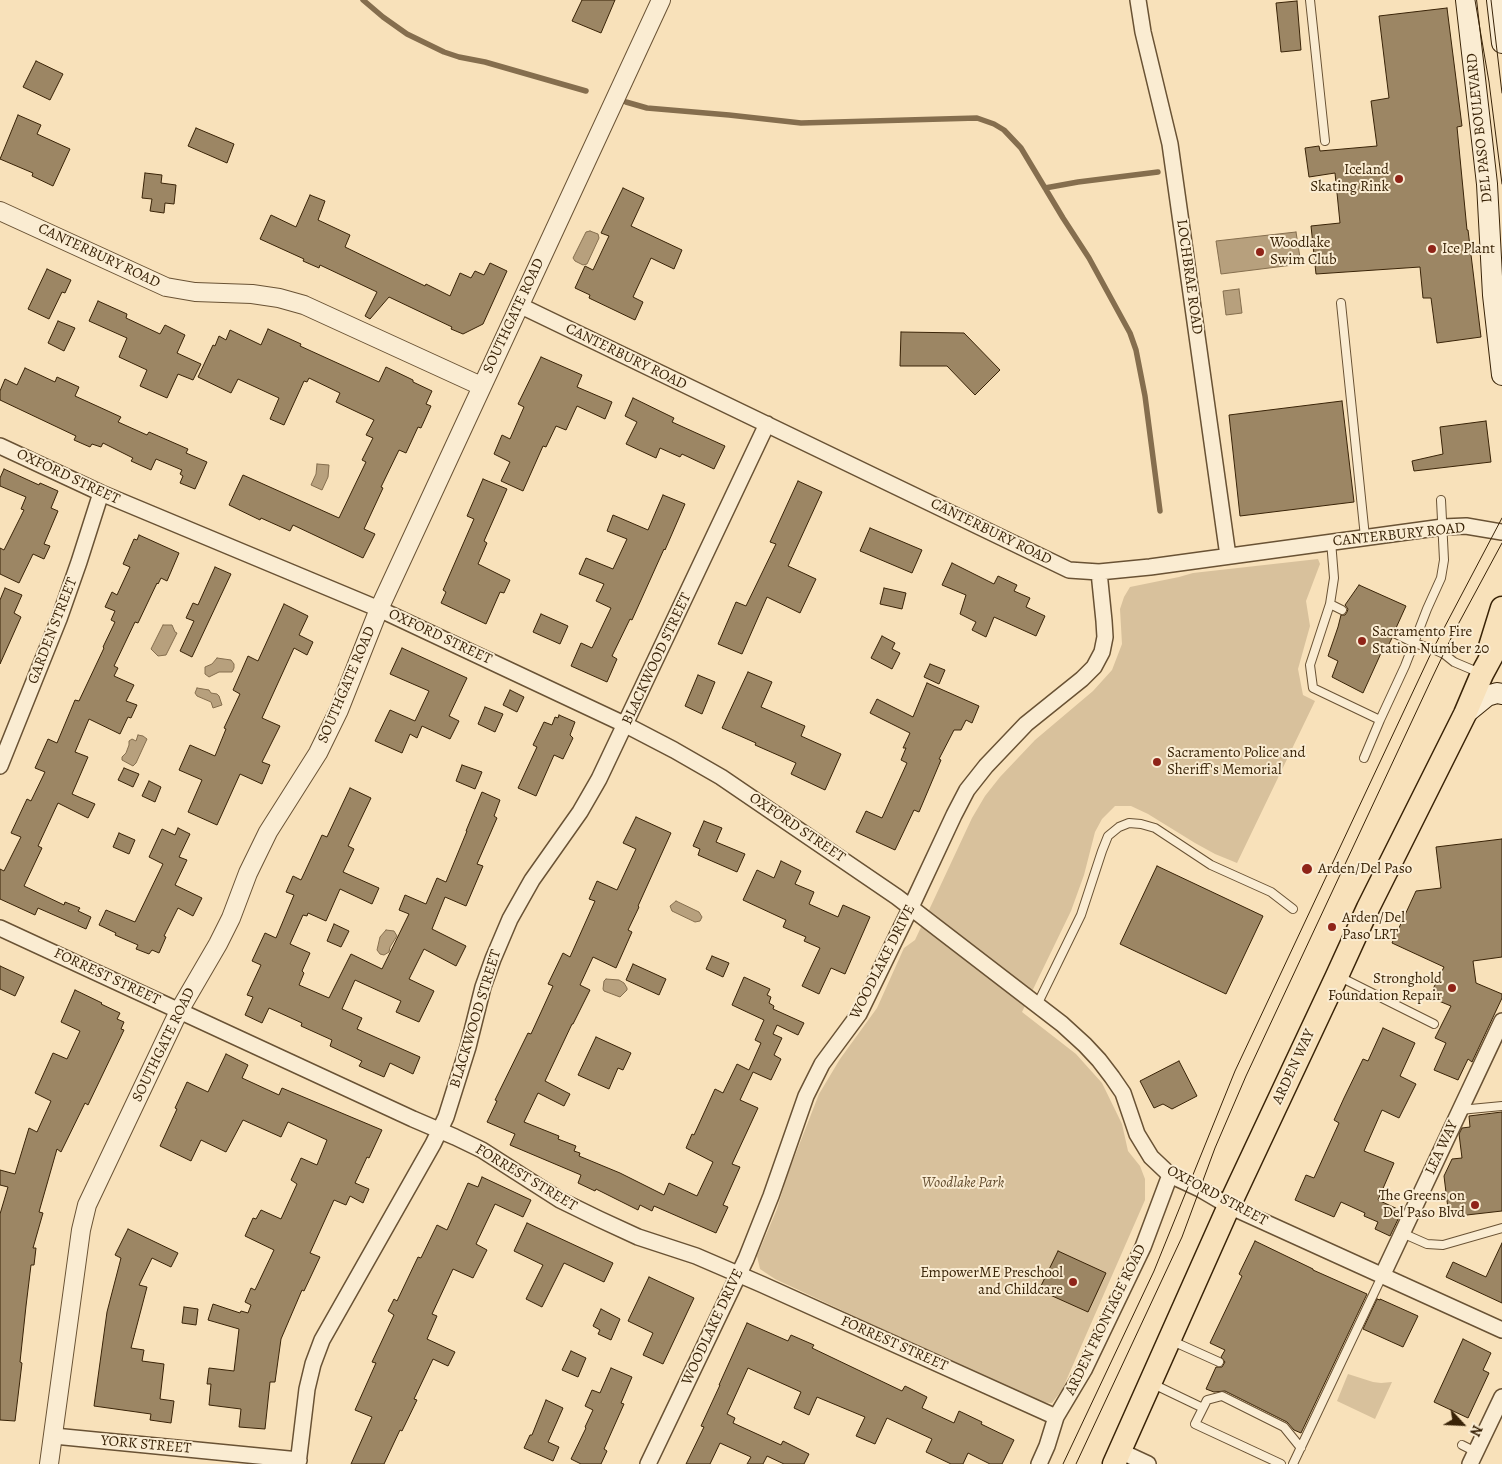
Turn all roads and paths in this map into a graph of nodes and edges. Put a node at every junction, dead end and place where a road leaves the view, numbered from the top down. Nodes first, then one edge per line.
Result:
1 (661, 0) edge
2 (1138, 0) edge
3 (1310, 0) edge
4 (1466, 0) edge
5 (1497, 0) edge
6 (1502, 43) edge
7 (1324, 141) dead end
8 (0, 211) edge
9 (1342, 303) dead end
10 (519, 305) junction
11 (1502, 375) edge
12 (481, 386) junction
13 (767, 424) junction
14 (0, 446) edge
15 (101, 493) junction
16 (1442, 500) dead end
17 (1443, 527) junction
18 (1502, 532) edge
19 (1365, 537) junction
20 (1331, 541) junction
21 (1228, 556) junction
22 (1099, 572) junction
23 (1330, 604) junction
24 (379, 608) junction
25 (1502, 608) edge
26 (1342, 610) dead end
27 (1394, 633) dead end
28 (1502, 637) edge
29 (1414, 643) junction
30 (1482, 674) junction
31 (1502, 694) edge
32 (1465, 714) junction
33 (1380, 720) junction
34 (626, 725) junction
35 (1364, 758) dead end
36 (0, 766) edge
37 (911, 907) junction
38 (1293, 909) dead end
39 (0, 928) edge
40 (1337, 976) junction
41 (1037, 1005) junction
42 (179, 1010) junction
43 (1502, 1021) edge
44 (1434, 1024) dead end
45 (1502, 1106) edge
46 (1460, 1110) junction
47 (440, 1130) junction
48 (1170, 1175) junction
49 (1229, 1206) junction
50 (1502, 1228) edge
51 (1402, 1233) junction
52 (1382, 1274) junction
53 (738, 1275) junction
54 (1502, 1330) edge
55 (1170, 1340) junction
56 (1218, 1362) dead end
57 (1151, 1383) junction
58 (1502, 1397) edge
59 (1203, 1408) junction
60 (1056, 1417) junction
61 (54, 1436) junction
62 (1300, 1448) junction
63 (1470, 1454) edge
64 (1117, 1458) edge
65 (299, 1462) edge
66 (49, 1464) edge
67 (648, 1464) edge
68 (1039, 1464) edge
69 (1148, 1464) edge
70 (1281, 1464) edge
71 (1293, 1464) edge

1 - 10 street, SOUTHGATE ROAD
2 - 21 street, LOCHBRAE ROAD
3 - 7 lane
4 - 11 main road, DEL PASO BOULEVARD
5 - 6 main road
8 - 12 street, CANTERBURY ROAD
9 - 19 lane
10 - 12 street, SOUTHGATE ROAD
10 - 13 street, CANTERBURY ROAD
12 - 24 street, SOUTHGATE ROAD
13 - 22 street, CANTERBURY ROAD
13 - 34 street, BLACKWOOD STREET
14 - 15 street, OXFORD STREET
15 - 24 street, OXFORD STREET
15 - 36 street, GARDEN STREET
16 - 17 lane
17 - 18 street, CANTERBURY ROAD
17 - 19 street, CANTERBURY ROAD
17 - 29 lane
19 - 20 street, CANTERBURY ROAD
20 - 21 street, CANTERBURY ROAD
20 - 23 lane
21 - 22 street, CANTERBURY ROAD
22 - 37 street, WOODLAKE DRIVE
23 - 26 lane
23 - 33 lane
24 - 34 street, OXFORD STREET
24 - 42 street, SOUTHGATE ROAD
25 - 30 main road, ARDEN WAY
27 - 29 lane
28 - 30 main road, ARDEN WAY
29 - 30 lane
29 - 33 lane
30 - 32 main road, ARDEN WAY
31 - 32 main road
32 - 40 main road, ARDEN WAY
33 - 35 lane
34 - 37 street, OXFORD STREET
34 - 47 street, BLACKWOOD STREET
37 - 41 street, OXFORD STREET
37 - 53 street, WOODLAKE DRIVE
38 - 41 lane
39 - 42 street, FORREST STREET
40 - 44 lane
40 - 49 main road, ARDEN WAY
41 - 48 street, OXFORD STREET
42 - 47 street, FORREST STREET
42 - 61 street, SOUTHGATE ROAD
43 - 46 street, LEA WAY
45 - 46 lane
46 - 51 street, LEA WAY
47 - 53 street, FORREST STREET
47 - 65 street, BLACKWOOD STREET
48 - 49 street, OXFORD STREET
48 - 60 street, ARDEN FRONTAGE ROAD
49 - 52 street, OXFORD STREET
49 - 55 main road, ARDEN WAY
50 - 51 lane
51 - 52 street, LEA WAY
52 - 54 street, OXFORD STREET
52 - 62 lane
53 - 60 street, FORREST STREET
53 - 67 street, WOODLAKE DRIVE
55 - 56 lane
55 - 57 main road, ARDEN WAY
57 - 59 lane
57 - 64 main road, ARDEN WAY
58 - 63 street
59 - 62 lane
59 - 70 lane
60 - 68 street, ARDEN FRONTAGE ROAD
61 - 65 street, YORK STREET
61 - 66 street, SOUTHGATE ROAD
62 - 71 lane
64 - 69 street

